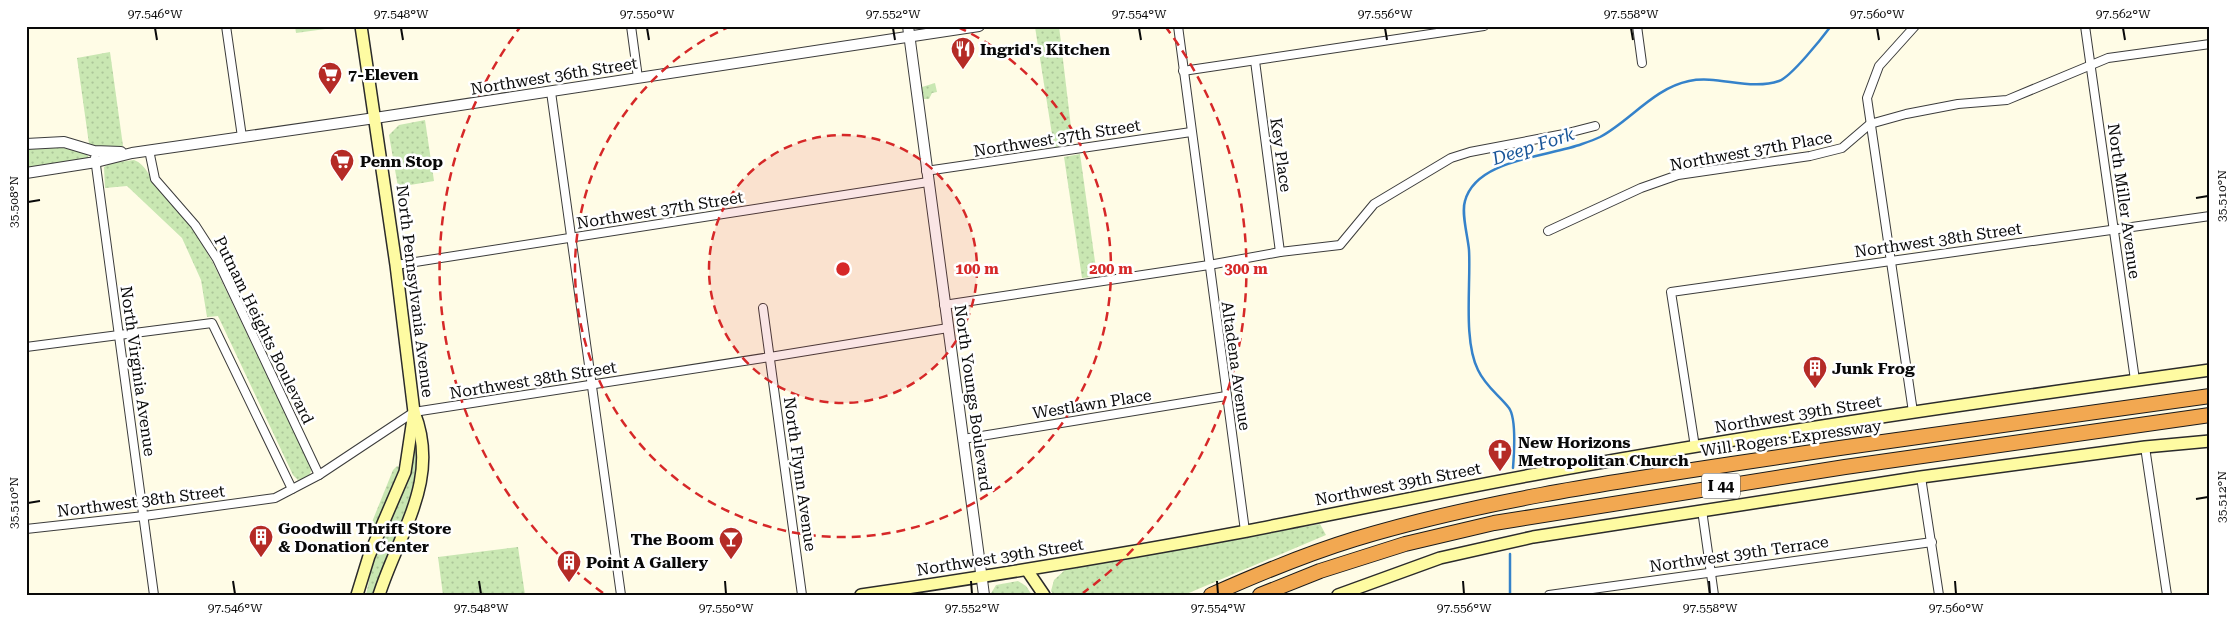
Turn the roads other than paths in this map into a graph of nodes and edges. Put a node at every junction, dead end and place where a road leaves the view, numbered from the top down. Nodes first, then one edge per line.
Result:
1 (226, 26) edge
2 (361, 26) edge
3 (631, 26) edge
4 (979, 26) edge
5 (1178, 26) edge
6 (1484, 26) edge
7 (1637, 26) edge
8 (1915, 26) edge
9 (2085, 26) edge
10 (908, 32) edge
11 (2210, 44) edge
12 (1255, 61) junction
13 (1642, 63) dead end
14 (2090, 66) junction
15 (1183, 71) junction
16 (638, 78) junction
17 (550, 92) junction
18 (374, 118) junction
19 (1870, 124) junction
20 (1595, 126) dead end
21 (1191, 132) junction
22 (242, 137) junction
23 (26, 144) edge
24 (149, 150) junction
25 (94, 151) junction
26 (132, 153) junction
27 (96, 162) junction
28 (26, 173) edge
29 (927, 177) junction
30 (2210, 216) edge
31 (2115, 230) junction
32 (1548, 231) dead end
33 (570, 237) junction
34 (1280, 252) junction
35 (1891, 260) junction
36 (396, 265) junction
37 (1209, 265) junction
38 (944, 304) junction
39 (763, 308) dead end
40 (948, 328) junction
41 (119, 334) junction
42 (26, 347) edge
43 (770, 357) junction
44 (2210, 370) edge
45 (2135, 380) junction
46 (591, 385) junction
47 (1226, 396) junction
48 (2210, 396) edge
49 (414, 412) junction
50 (1913, 412) junction
51 (2210, 417) edge
52 (963, 439) junction
53 (2210, 441) edge
54 (1695, 447) junction
55 (2145, 447) junction
56 (319, 475) junction
57 (1921, 477) junction
58 (292, 489) junction
59 (1702, 510) junction
60 (144, 516) junction
61 (26, 529) edge
62 (1245, 531) junction
63 (1932, 542) junction
64 (1027, 570) junction
65 (1710, 571) junction
66 (981, 578) junction
67 (154, 595) edge
68 (357, 595) edge
69 (378, 595) edge
70 (621, 595) edge
71 (802, 595) edge
72 (861, 595) edge
73 (984, 595) edge
74 (1044, 595) edge
75 (1211, 595) edge
76 (1260, 595) edge
77 (1338, 595) edge
78 (1550, 595) edge
79 (1714, 595) edge
80 (1939, 595) edge
81 (2167, 595) edge

1 - 22 street
2 - 18 main road, North Pennsylvania Avenue
3 - 16 street
4 - 10 street, Northwest 36th Street
5 - 15 street, Altadena Avenue
6 - 12 street
7 - 13 street
8 - 19 street
9 - 14 street, North Miller Avenue
10 - 16 street, Northwest 36th Street
10 - 29 street, North Youngs Boulevard
11 - 14 street
12 - 15 street
12 - 34 street, Key Place
14 - 19 street
14 - 31 street, North Miller Avenue
15 - 21 street, Altadena Avenue
16 - 17 street, Northwest 36th Street
17 - 18 street, Northwest 36th Street
17 - 33 street
18 - 22 street, Northwest 36th Street
18 - 36 main road, North Pennsylvania Avenue
19 - 32 street, Northwest 37th Place
19 - 35 street
20 - 34 street
21 - 29 street, Northwest 37th Street
21 - 37 street, Altadena Avenue
22 - 24 street, Northwest 36th Street
23 - 25 street, Northwest 36th Street
24 - 26 street, Northwest 36th Street
24 - 56 street, Putnam Heights Boulevard
25 - 26 street, Northwest 36th Street
25 - 27 street, North Virginia Avenue
26 - 27 street, Northwest 36th Street
27 - 28 street, Northwest 36th Street
27 - 41 street, North Virginia Avenue
29 - 33 street, Northwest 37th Street
29 - 38 street, North Youngs Boulevard
30 - 31 street, Northwest 38th Street
31 - 35 street, Northwest 38th Street
31 - 45 street, North Miller Avenue
33 - 36 street, Northwest 37th Street
33 - 46 street
34 - 37 street
35 - 50 street
35 - 54 street, Northwest 38th Street
36 - 49 main road, North Pennsylvania Avenue
37 - 38 street
37 - 47 street, Altadena Avenue
38 - 40 street, North Youngs Boulevard
39 - 43 street, North Flynn Avenue
40 - 43 street, Northwest 38th Street
40 - 52 street, North Youngs Boulevard
41 - 42 street
41 - 58 street
41 - 60 street, North Virginia Avenue
43 - 46 street, Northwest 38th Street
43 - 71 street, North Flynn Avenue
44 - 45 main road, Northwest 39th Street
45 - 50 main road, Northwest 39th Street
46 - 49 street, Northwest 38th Street
46 - 70 street
47 - 52 street, Westlawn Place
47 - 62 street, Altadena Avenue
48 - 75 highway, Will Rogers Expressway / I 44
49 - 56 street, Northwest 38th Street
49 - 68 main road, North Pennsylvania Avenue
49 - 69 main road, North Pennsylvania Avenue
50 - 54 main road, Northwest 39th Street
51 - 76 highway, I 44
52 - 66 street, North Youngs Boulevard
53 - 55 main road
54 - 62 main road, Northwest 39th Street
55 - 57 main road
55 - 81 street
56 - 58 street, Northwest 38th Street
57 - 59 main road
57 - 63 street
58 - 60 street, Northwest 38th Street
59 - 65 street
59 - 77 main road
60 - 61 street, Northwest 38th Street
60 - 67 street, North Virginia Avenue
62 - 64 main road, Northwest 39th Street
63 - 65 street, Northwest 39th Terrace
63 - 80 street
64 - 66 main road, Northwest 39th Street
64 - 74 main road
65 - 78 street, Northwest 39th Terrace
65 - 79 street
66 - 72 main road, Northwest 39th Street
66 - 73 street, North Youngs Boulevard

